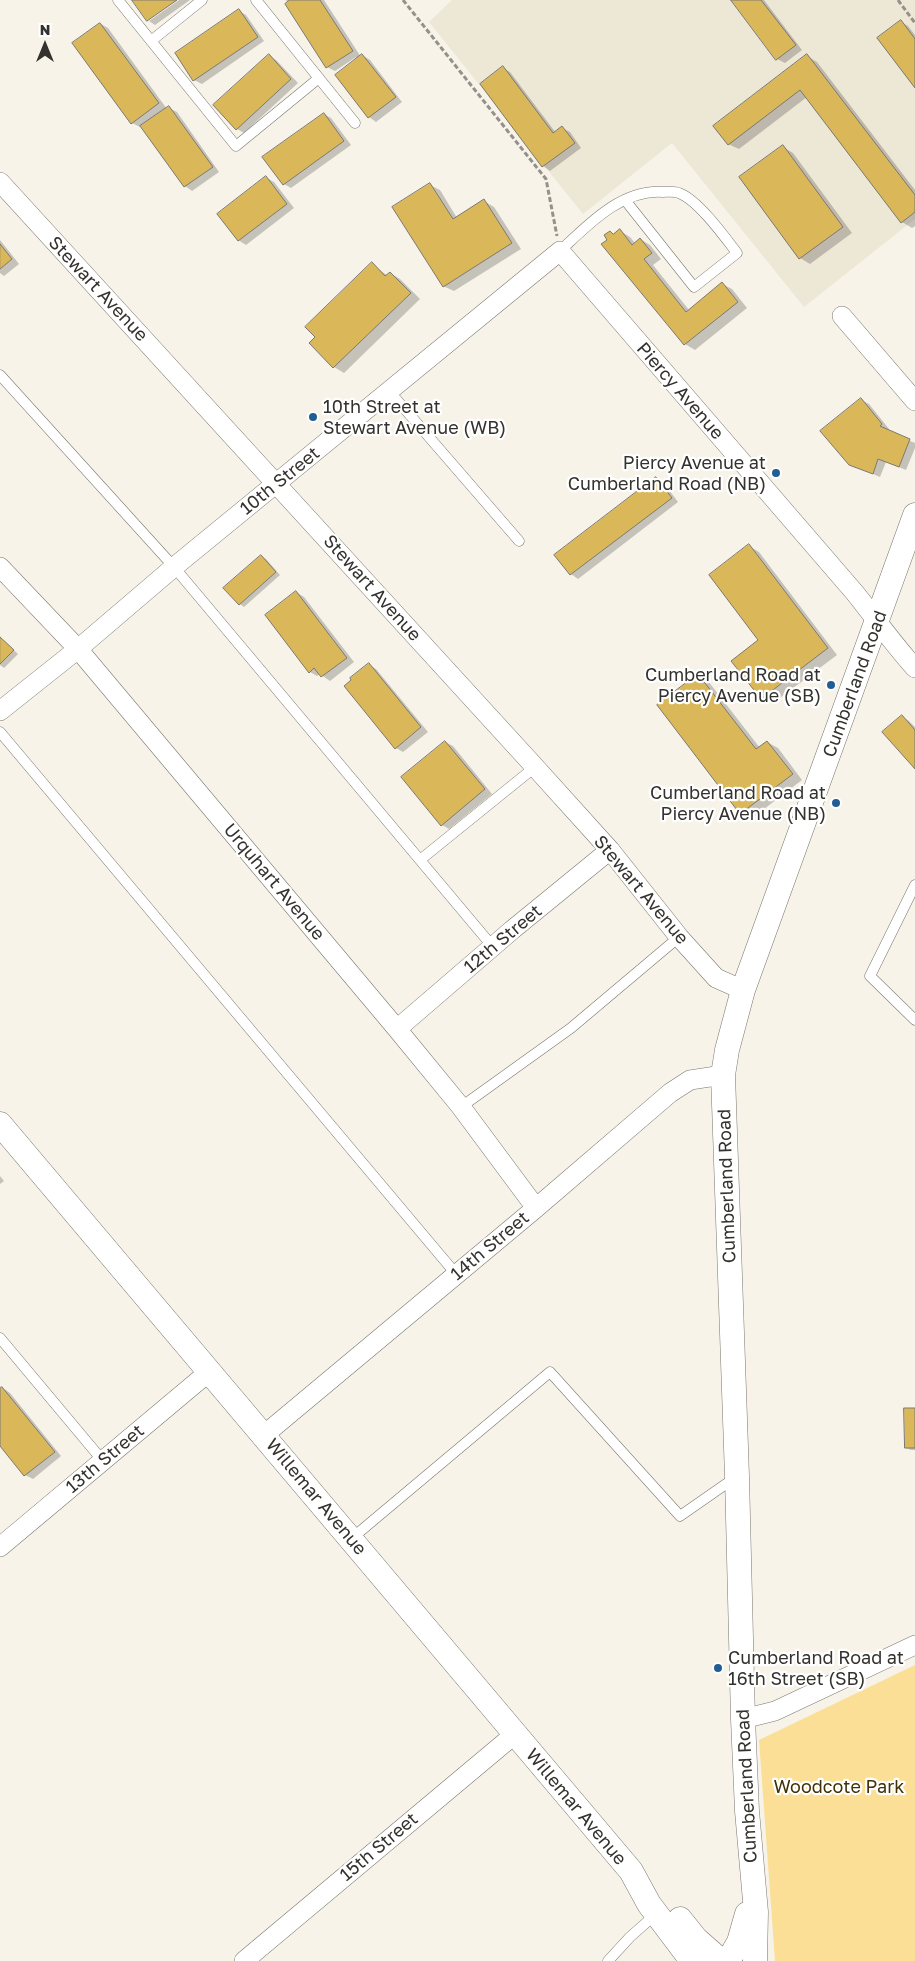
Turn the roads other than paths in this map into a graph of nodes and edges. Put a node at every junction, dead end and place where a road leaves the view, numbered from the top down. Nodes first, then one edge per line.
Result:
1 (118, 0) edge
2 (202, 0) edge
3 (256, 0) edge
4 (151, 41) junction
5 (319, 78) junction
6 (356, 123) dead end
7 (0, 182) edge
8 (625, 200) junction
9 (560, 251) junction
10 (842, 316) dead end
11 (0, 376) edge
12 (390, 392) junction
13 (915, 400) edge
14 (277, 484) junction
15 (915, 515) edge
16 (519, 541) dead end
17 (174, 567) junction
18 (4, 577) edge
19 (878, 621) junction
20 (78, 649) junction
21 (915, 668) edge
22 (0, 710) edge
23 (0, 732) edge
24 (535, 767) junction
25 (610, 850) junction
26 (420, 860) junction
27 (915, 885) edge
28 (679, 937) junction
29 (493, 947) junction
30 (743, 990) junction
31 (915, 1020) edge
32 (397, 1029) junction
33 (723, 1075) junction
34 (461, 1107) junction
35 (0, 1124) edge
36 (536, 1208) junction
37 (456, 1274) junction
38 (0, 1338) edge
39 (210, 1371) junction
40 (264, 1435) junction
41 (103, 1461) junction
42 (737, 1476) junction
43 (351, 1539) junction
44 (0, 1547) edge
45 (915, 1645) edge
46 (743, 1719) junction
47 (515, 1734) junction
48 (631, 1871) junction
49 (753, 1890) junction
50 (656, 1914) junction
51 (244, 1961) edge
52 (608, 1961) edge
53 (692, 1961) edge
54 (721, 1961) edge
55 (728, 1961) edge
56 (755, 1961) edge

1 - 4 lane
2 - 4 lane
3 - 5 lane
4 - 5 lane
5 - 6 lane
7 - 14 street, Stewart Avenue
8 - 8 lane
8 - 9 lane
9 - 12 street, 10th Street
9 - 19 street, Piercy Avenue
10 - 13 street
11 - 17 lane
12 - 14 street, 10th Street
12 - 16 lane
14 - 17 street, 10th Street
14 - 24 street, Stewart Avenue
15 - 19 street, Cumberland Road
17 - 20 street, 10th Street
17 - 26 lane
18 - 20 street, Urquhart Avenue
19 - 21 street, Piercy Avenue
19 - 30 street, Cumberland Road
20 - 22 street, 10th Street
20 - 32 street, Urquhart Avenue
23 - 37 lane
24 - 25 street, Stewart Avenue
24 - 26 lane
25 - 28 street, Stewart Avenue
25 - 29 street, 12th Street
26 - 29 lane
27 - 31 lane
28 - 30 street, Stewart Avenue
28 - 34 lane
29 - 32 street, 12th Street
30 - 33 street, Cumberland Road
32 - 34 street, Urquhart Avenue
33 - 36 street, 14th Street
33 - 42 street, Cumberland Road
34 - 36 street, Urquhart Avenue
35 - 39 street, Willemar Avenue
36 - 37 street, 14th Street
37 - 40 street, 14th Street
38 - 41 lane
39 - 40 street, Willemar Avenue
39 - 41 street, 13th Street
40 - 43 street, Willemar Avenue
41 - 44 street, 13th Street
42 - 43 lane
42 - 46 street, Cumberland Road
43 - 47 street, Willemar Avenue
45 - 46 street
46 - 49 street, Cumberland Road
47 - 48 street, Willemar Avenue
47 - 51 street, 15th Street
48 - 50 street, Willemar Avenue
48 - 54 street, Willemar Avenue
49 - 55 street, Cumberland Road
49 - 56 street, Cumberland Road
50 - 52 lane
50 - 53 street, Willemar Avenue

